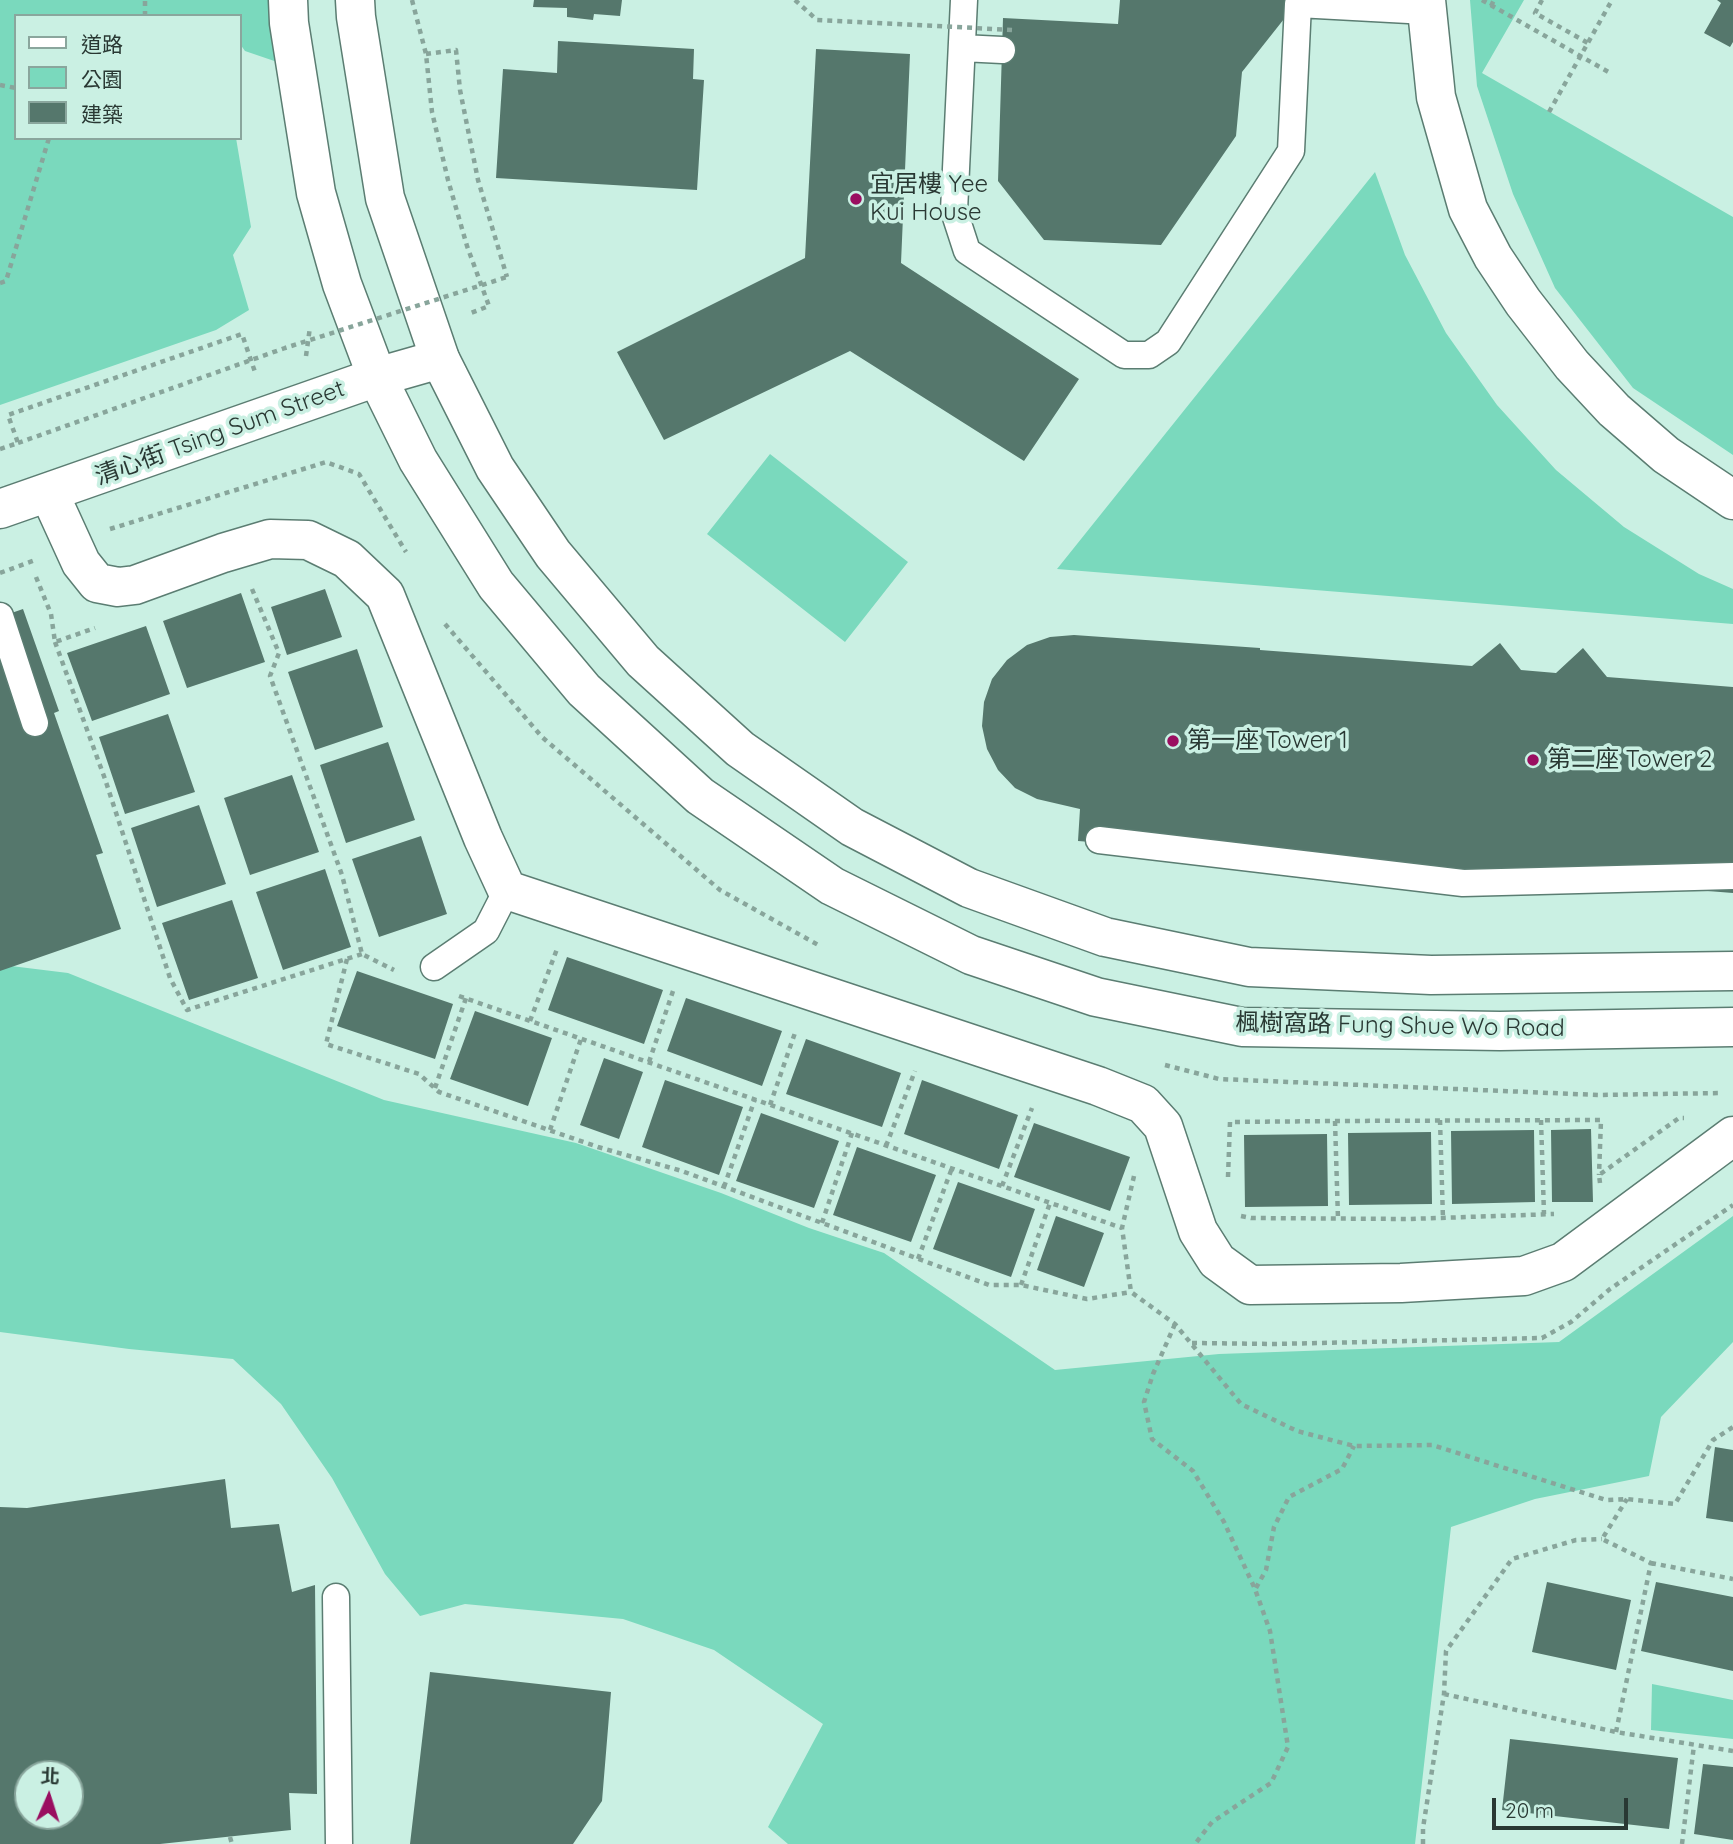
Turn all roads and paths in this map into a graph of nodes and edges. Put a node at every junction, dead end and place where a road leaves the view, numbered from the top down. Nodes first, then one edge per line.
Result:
1 (288, 0) edge
2 (355, 0) edge
3 (412, 0) edge
4 (795, 0) edge
5 (964, 0) edge
6 (1482, 0) edge
7 (1542, 0) edge
8 (1612, 0) edge
9 (1492, 3) edge
10 (1426, 6) edge
11 (1008, 40) joint
12 (1588, 43) junction
13 (962, 48) junction
14 (426, 54) junction
15 (1612, 74) dead end
16 (1549, 112) dead end
17 (48, 140) edge
18 (0, 283) edge
19 (465, 315) dead end
20 (440, 359) junction
21 (377, 377) junction
22 (257, 379) dead end
23 (18, 443) junction
24 (0, 449) edge
25 (49, 493) junction
26 (1733, 500) edge
27 (0, 509) edge
28 (36, 576) dead end
29 (250, 584) dead end
30 (0, 616) edge
31 (105, 625) dead end
32 (55, 642) junction
33 (35, 723) dead end
34 (1099, 840) dead end
35 (1733, 876) edge
36 (507, 890) junction
37 (558, 944) dead end
38 (362, 954) junction
39 (347, 959) junction
40 (434, 967) dead end
41 (1733, 971) edge
42 (405, 974) dead end
43 (674, 989) dead end
44 (456, 995) dead end
45 (466, 998) junction
46 (530, 1021) junction
47 (799, 1022) dead end
48 (1733, 1027) edge
49 (581, 1039) junction
50 (649, 1062) junction
51 (917, 1065) dead end
52 (435, 1088) junction
53 (1725, 1093) dead end
54 (755, 1100) junction
55 (769, 1105) junction
56 (1041, 1111) dead end
57 (1541, 1119) junction
58 (1690, 1119) dead end
59 (1440, 1120) junction
60 (1728, 1120) edge
61 (1335, 1121) junction
62 (550, 1130) junction
63 (852, 1133) junction
64 (886, 1146) junction
65 (1173, 1158) junction
66 (952, 1168) junction
67 (1600, 1175) junction
68 (1002, 1186) junction
69 (1601, 1186) dead end
70 (724, 1187) junction
71 (1227, 1187) dead end
72 (1050, 1203) junction
73 (1558, 1213) dead end
74 (1544, 1214) junction
75 (1238, 1216) dead end
76 (1338, 1219) junction
77 (1443, 1219) junction
78 (822, 1223) junction
79 (1122, 1228) junction
80 (918, 1259) junction
81 (1021, 1285) junction
82 (1131, 1292) junction
83 (1175, 1324) junction
84 (1733, 1427) edge
85 (1354, 1446) junction
86 (1627, 1499) junction
87 (1602, 1539) junction
88 (1651, 1563) junction
89 (1733, 1579) edge
90 (1255, 1588) junction
91 (336, 1597) dead end
92 (1444, 1693) junction
93 (1616, 1732) junction
94 (1694, 1745) junction
95 (1733, 1751) edge
96 (230, 1837) dead end
97 (232, 1844) edge
98 (339, 1844) edge
99 (1195, 1844) edge
100 (1423, 1844) edge
101 (1682, 1844) edge

1 - 21 main road, 楓樹窩路 Fung Shue Wo Road
2 - 20 main road
3 - 14 path
4 - 11 path, bridge
5 - 13 lane
6 - 9 path, bridge
7 - 12 path
8 - 12 path
9 - 15 path, bridge
10 - 13 lane
10 - 26 main road
11 - 13 lane
12 - 16 path
14 - 19 path
14 - 23 path, bridge
17 - 18 path
20 - 21 main road, 清心街 Tsing Sum Street
20 - 41 main road
21 - 25 main road, 清心街 Tsing Sum Street
21 - 48 main road, 楓樹窩路 Fung Shue Wo Road
22 - 23 path
23 - 24 path
25 - 27 main road, 清心街 Tsing Sum Street
25 - 36 main road
28 - 32 path
29 - 38 path
30 - 33 lane
31 - 32 path
32 - 39 path
34 - 35 lane
36 - 40 lane
36 - 65 main road
37 - 46 path
38 - 39 path
38 - 42 path
39 - 52 path
43 - 50 path
44 - 45 path
45 - 46 path
45 - 52 path
46 - 49 path
47 - 55 path
49 - 50 path
49 - 62 path
50 - 54 path
51 - 64 path
52 - 62 path
53 - 60 path
54 - 55 path
54 - 70 path
55 - 63 path
56 - 68 path
57 - 59 path
57 - 67 path
57 - 74 path
58 - 67 path
59 - 61 path
59 - 77 path
60 - 65 main road
61 - 71 path
61 - 76 path
62 - 70 path
63 - 64 path
63 - 78 path
64 - 66 path
65 - 79 path
66 - 68 path
66 - 80 path
67 - 69 path
68 - 72 path
70 - 78 path
72 - 79 path
72 - 81 path
73 - 74 path
74 - 77 path
75 - 76 path
76 - 77 path
78 - 80 path
79 - 82 path
80 - 81 path
81 - 82 path
82 - 83 path
83 - 85 path
83 - 90 path
84 - 86 path
85 - 86 path
85 - 90 path
86 - 87 path
87 - 88 path
87 - 92 path
88 - 89 path
88 - 93 path
90 - 99 path
91 - 98 lane
92 - 93 path
92 - 100 path
93 - 94 path
94 - 95 path
94 - 101 path
96 - 97 path

